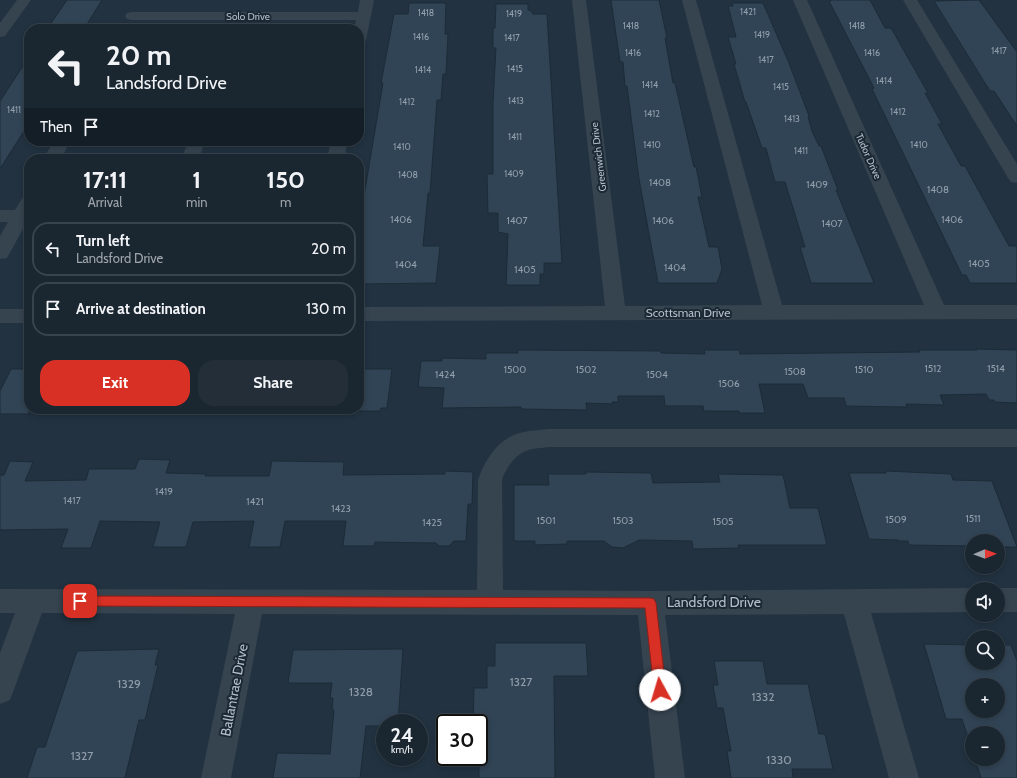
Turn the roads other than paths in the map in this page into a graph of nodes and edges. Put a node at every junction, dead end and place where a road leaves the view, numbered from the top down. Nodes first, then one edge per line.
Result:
1 (24, 0) edge
2 (141, 0) edge
3 (251, 0) edge
4 (367, 0) edge
5 (579, 0) edge
6 (689, 0) edge
7 (800, 0) edge
8 (910, 0) edge
9 (132, 16) junction
10 (364, 16) junction
11 (242, 23) edge
12 (128, 24) edge
13 (362, 24) edge
14 (0, 33) edge
15 (1017, 178) edge
16 (24, 208) edge
17 (24, 210) edge
18 (0, 216) edge
19 (0, 253) edge
20 (937, 312) junction
21 (1017, 312) edge
22 (616, 313) junction
23 (774, 313) junction
24 (364, 314) edge
25 (0, 316) edge
26 (24, 316) edge
27 (1017, 438) edge
28 (965, 600) edge
29 (1005, 600) edge
30 (1017, 600) edge
31 (0, 601) edge
32 (33, 601) junction
33 (854, 601) junction
34 (252, 602) junction
35 (490, 602) junction
36 (650, 603) junction
37 (0, 690) edge
38 (216, 778) edge
39 (670, 778) edge
40 (904, 778) edge

1 - 14 street
2 - 9 street
3 - 11 street
4 - 10 street
5 - 22 street, Greenwich Drive
6 - 23 street
7 - 20 street, Tudor Drive
8 - 15 street
9 - 11 street, Solo Drive
9 - 12 street
10 - 11 street, Solo Drive
10 - 13 street
16 - 18 street
17 - 19 street
20 - 21 street, Scottsman Drive
20 - 23 street, Scottsman Drive
22 - 23 street, Scottsman Drive
22 - 24 street, Scottsman Drive
25 - 26 street
27 - 35 street
28 - 33 street, Landsford Drive
29 - 30 street
31 - 32 street, Landsford Drive
32 - 34 street, Landsford Drive
32 - 37 street
33 - 36 street, Landsford Drive
33 - 40 street
34 - 35 street, Landsford Drive
34 - 38 street, Ballantrae Drive
35 - 36 street, Landsford Drive
36 - 39 street

